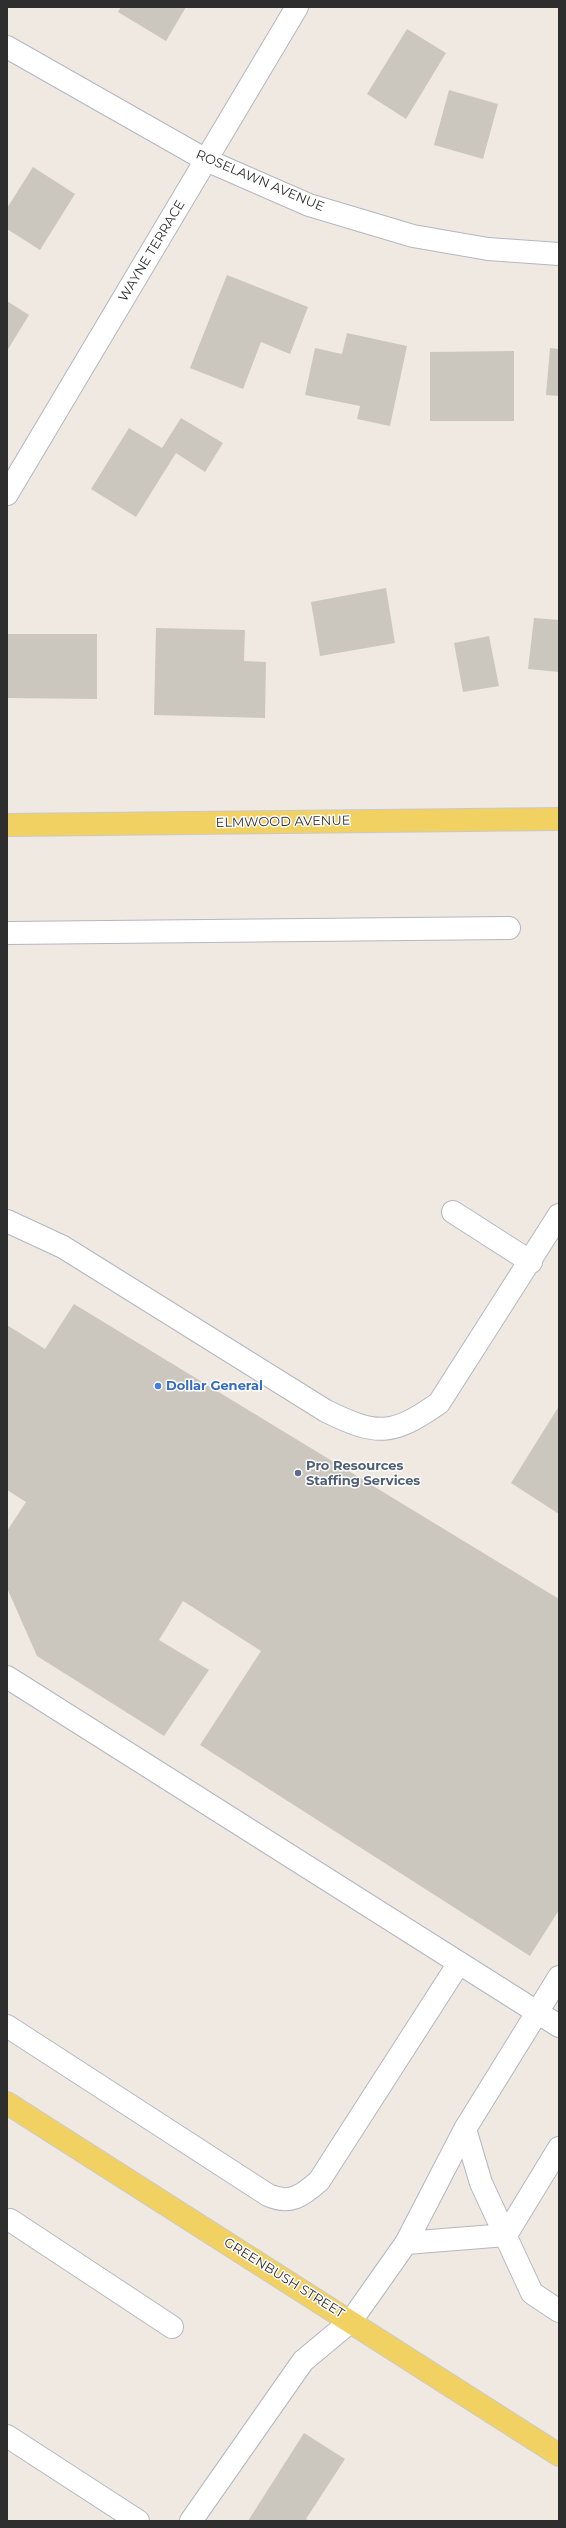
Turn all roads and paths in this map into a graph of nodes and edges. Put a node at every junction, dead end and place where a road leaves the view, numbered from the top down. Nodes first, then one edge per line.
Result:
1 (297, 7) edge
2 (7, 47) edge
3 (206, 160) junction
4 (559, 254) edge
5 (7, 494) edge
6 (559, 819) edge
7 (7, 825) edge
8 (509, 928) dead end
9 (9, 933) edge
10 (453, 1212) dead end
11 (559, 1215) edge
12 (7, 1221) edge
13 (531, 1262) junction
14 (7, 1677) edge
15 (459, 1963) junction
16 (559, 1977) edge
17 (537, 2012) junction
18 (7, 2026) edge
19 (559, 2026) edge
20 (7, 2103) edge
21 (465, 2129) junction
22 (559, 2148) edge
23 (10, 2220) dead end
24 (506, 2235) junction
25 (406, 2243) junction
26 (559, 2311) edge
27 (351, 2321) junction
28 (172, 2327) dead end
29 (7, 2436) edge
30 (559, 2456) edge
31 (138, 2521) edge
32 (191, 2521) edge

1 - 3 street, WAYNE TERRACE
2 - 3 street, ROSELAWN AVENUE
3 - 4 street, ROSELAWN AVENUE
3 - 5 street, WAYNE TERRACE
6 - 7 main road, ELMWOOD AVENUE
8 - 9 street
10 - 13 street
11 - 13 street
12 - 13 street
14 - 15 street
15 - 17 street
15 - 18 street
16 - 17 street
17 - 19 street
17 - 21 street
20 - 27 main road, GREENBUSH STREET
21 - 24 street
21 - 25 street
22 - 24 street
23 - 28 street
24 - 25 street
24 - 26 street
25 - 27 street
27 - 30 main road, GREENBUSH STREET
27 - 32 street
29 - 31 street

